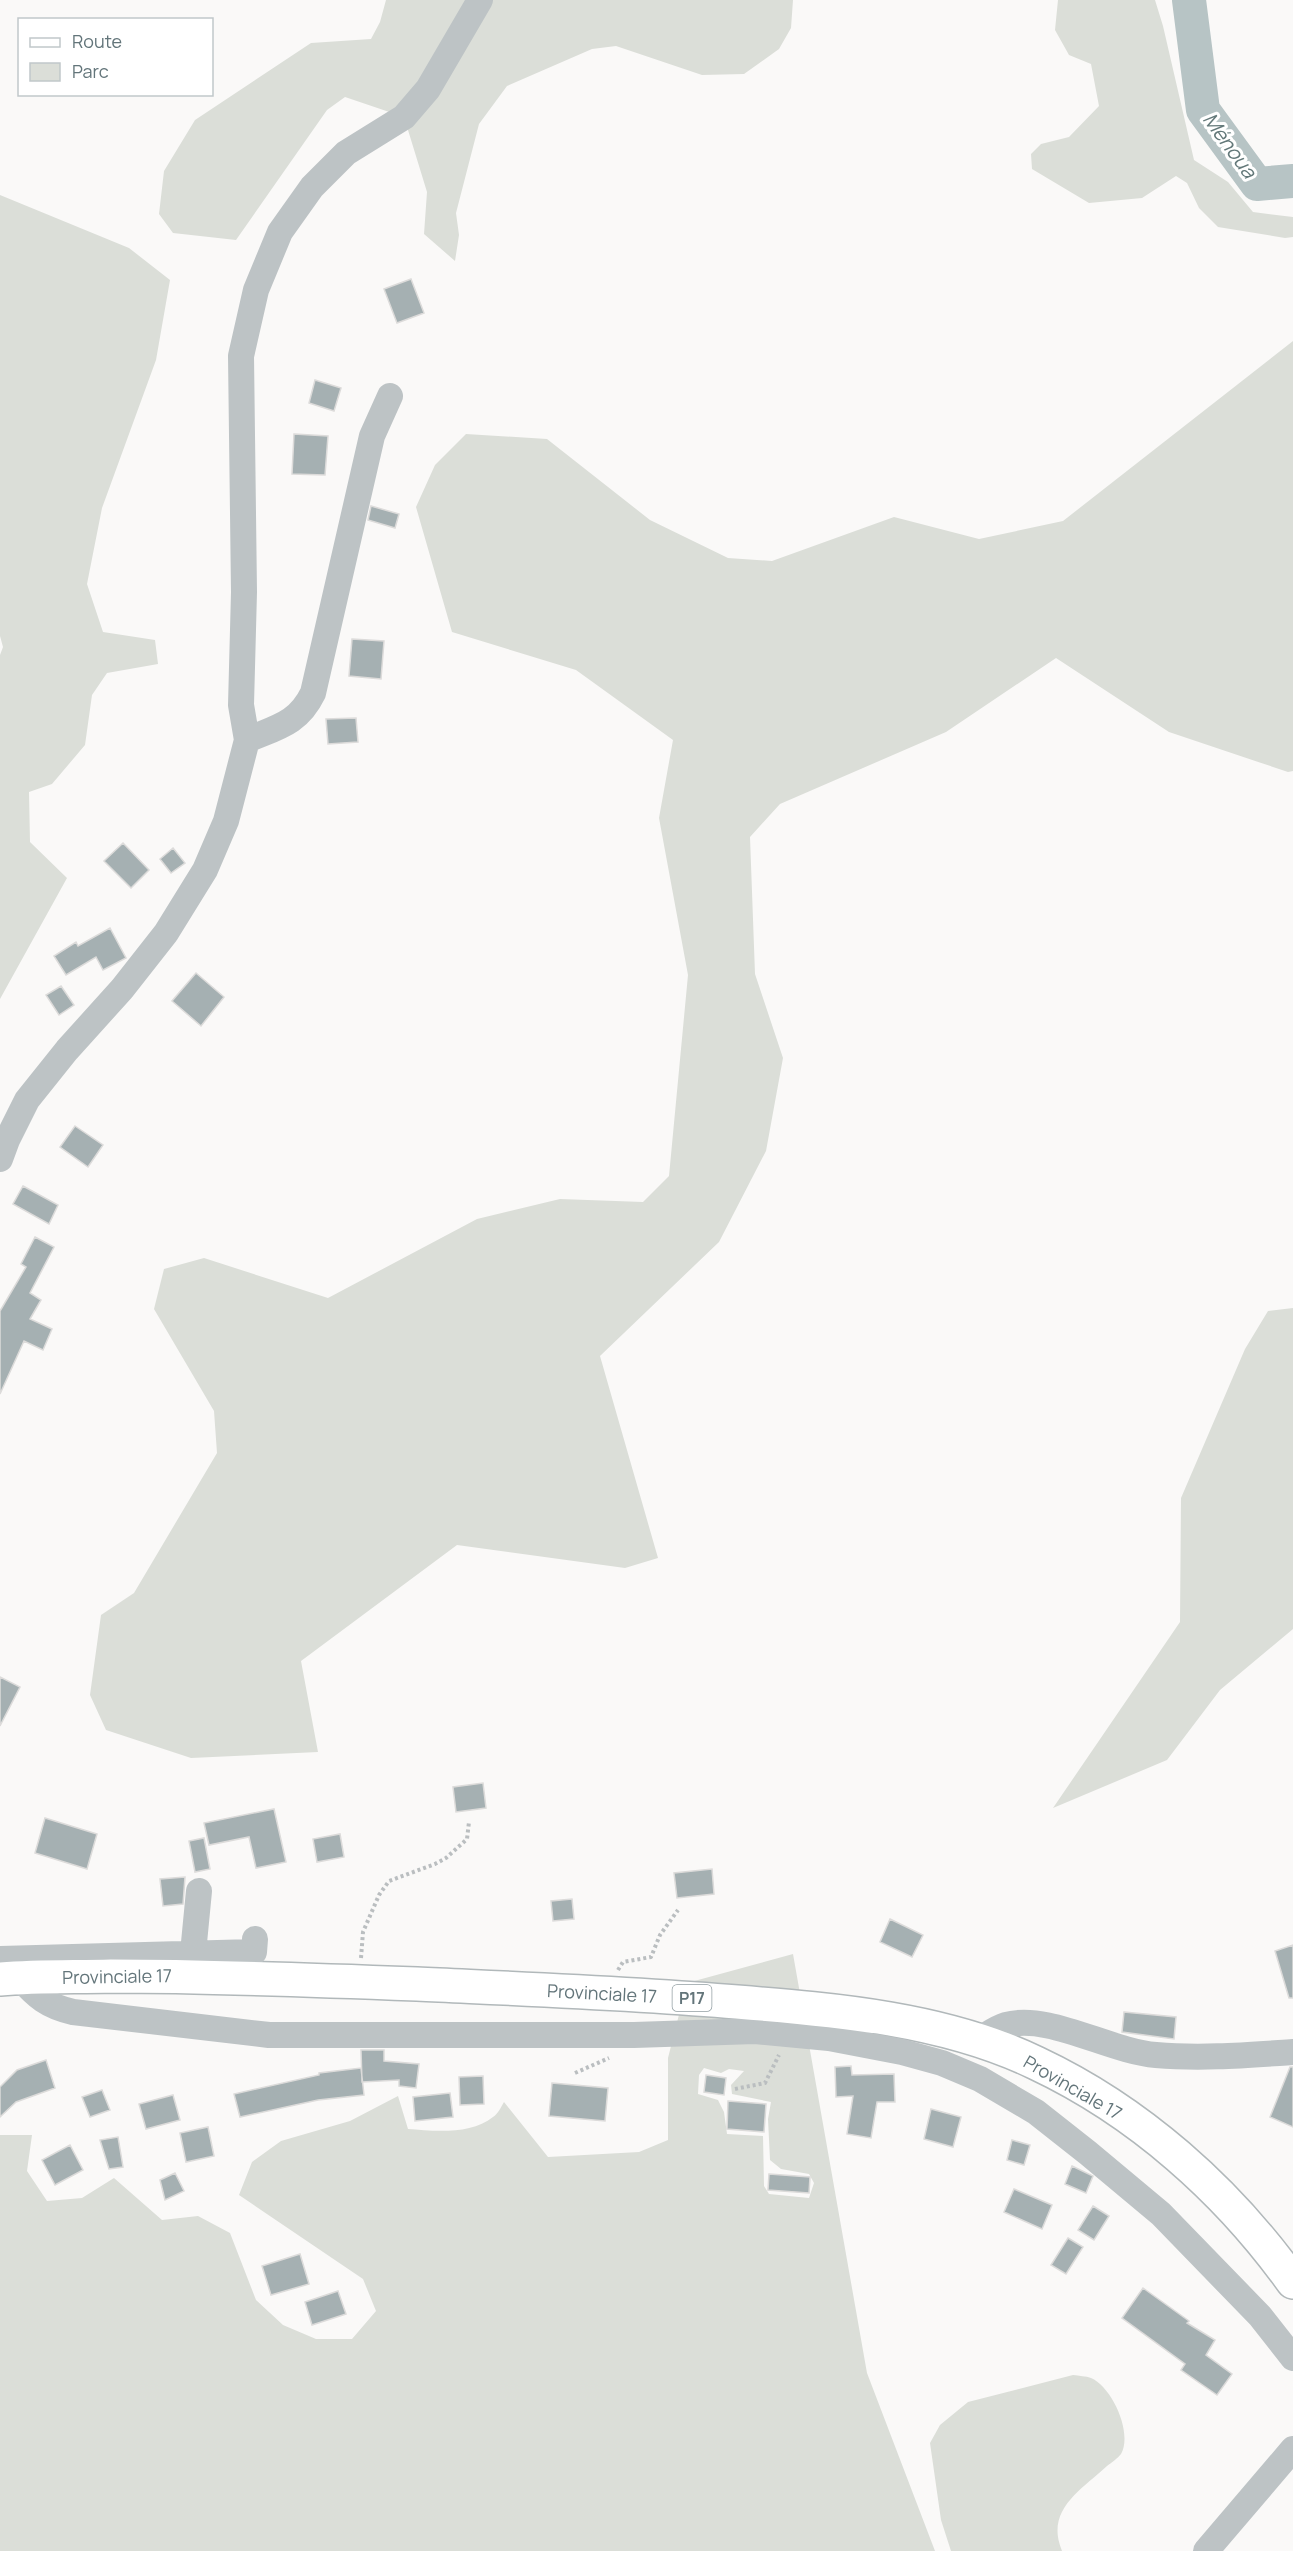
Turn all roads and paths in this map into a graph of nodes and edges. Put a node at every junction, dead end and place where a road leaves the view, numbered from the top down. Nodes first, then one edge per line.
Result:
1 (480, 0) edge
2 (390, 396) dead end
3 (247, 740) junction
4 (0, 1159) edge
5 (469, 1822) dead end
6 (199, 1891) dead end
7 (678, 1910) dead end
8 (255, 1939) dead end
9 (193, 1953) junction
10 (6, 1972) edge
11 (357, 1982) junction
12 (608, 1994) junction
13 (781, 2034) junction
14 (978, 2040) junction
15 (1293, 2052) edge
16 (735, 2089) dead end
17 (1293, 2282) edge
18 (1293, 2358) edge
19 (1293, 2449) edge
20 (1206, 2551) edge

1 - 3 street
2 - 3 street
3 - 4 street
5 - 11 path
6 - 9 street
7 - 12 path
8 - 9 street
9 - 10 street
10 - 11 main road, Provinciale 17 / P17
10 - 13 street
11 - 12 main road, Provinciale 17 / P17
12 - 14 main road, Provinciale 17 / P17
13 - 16 path
13 - 18 street
14 - 15 street
14 - 17 main road, Provinciale 17 / P17
19 - 20 street

